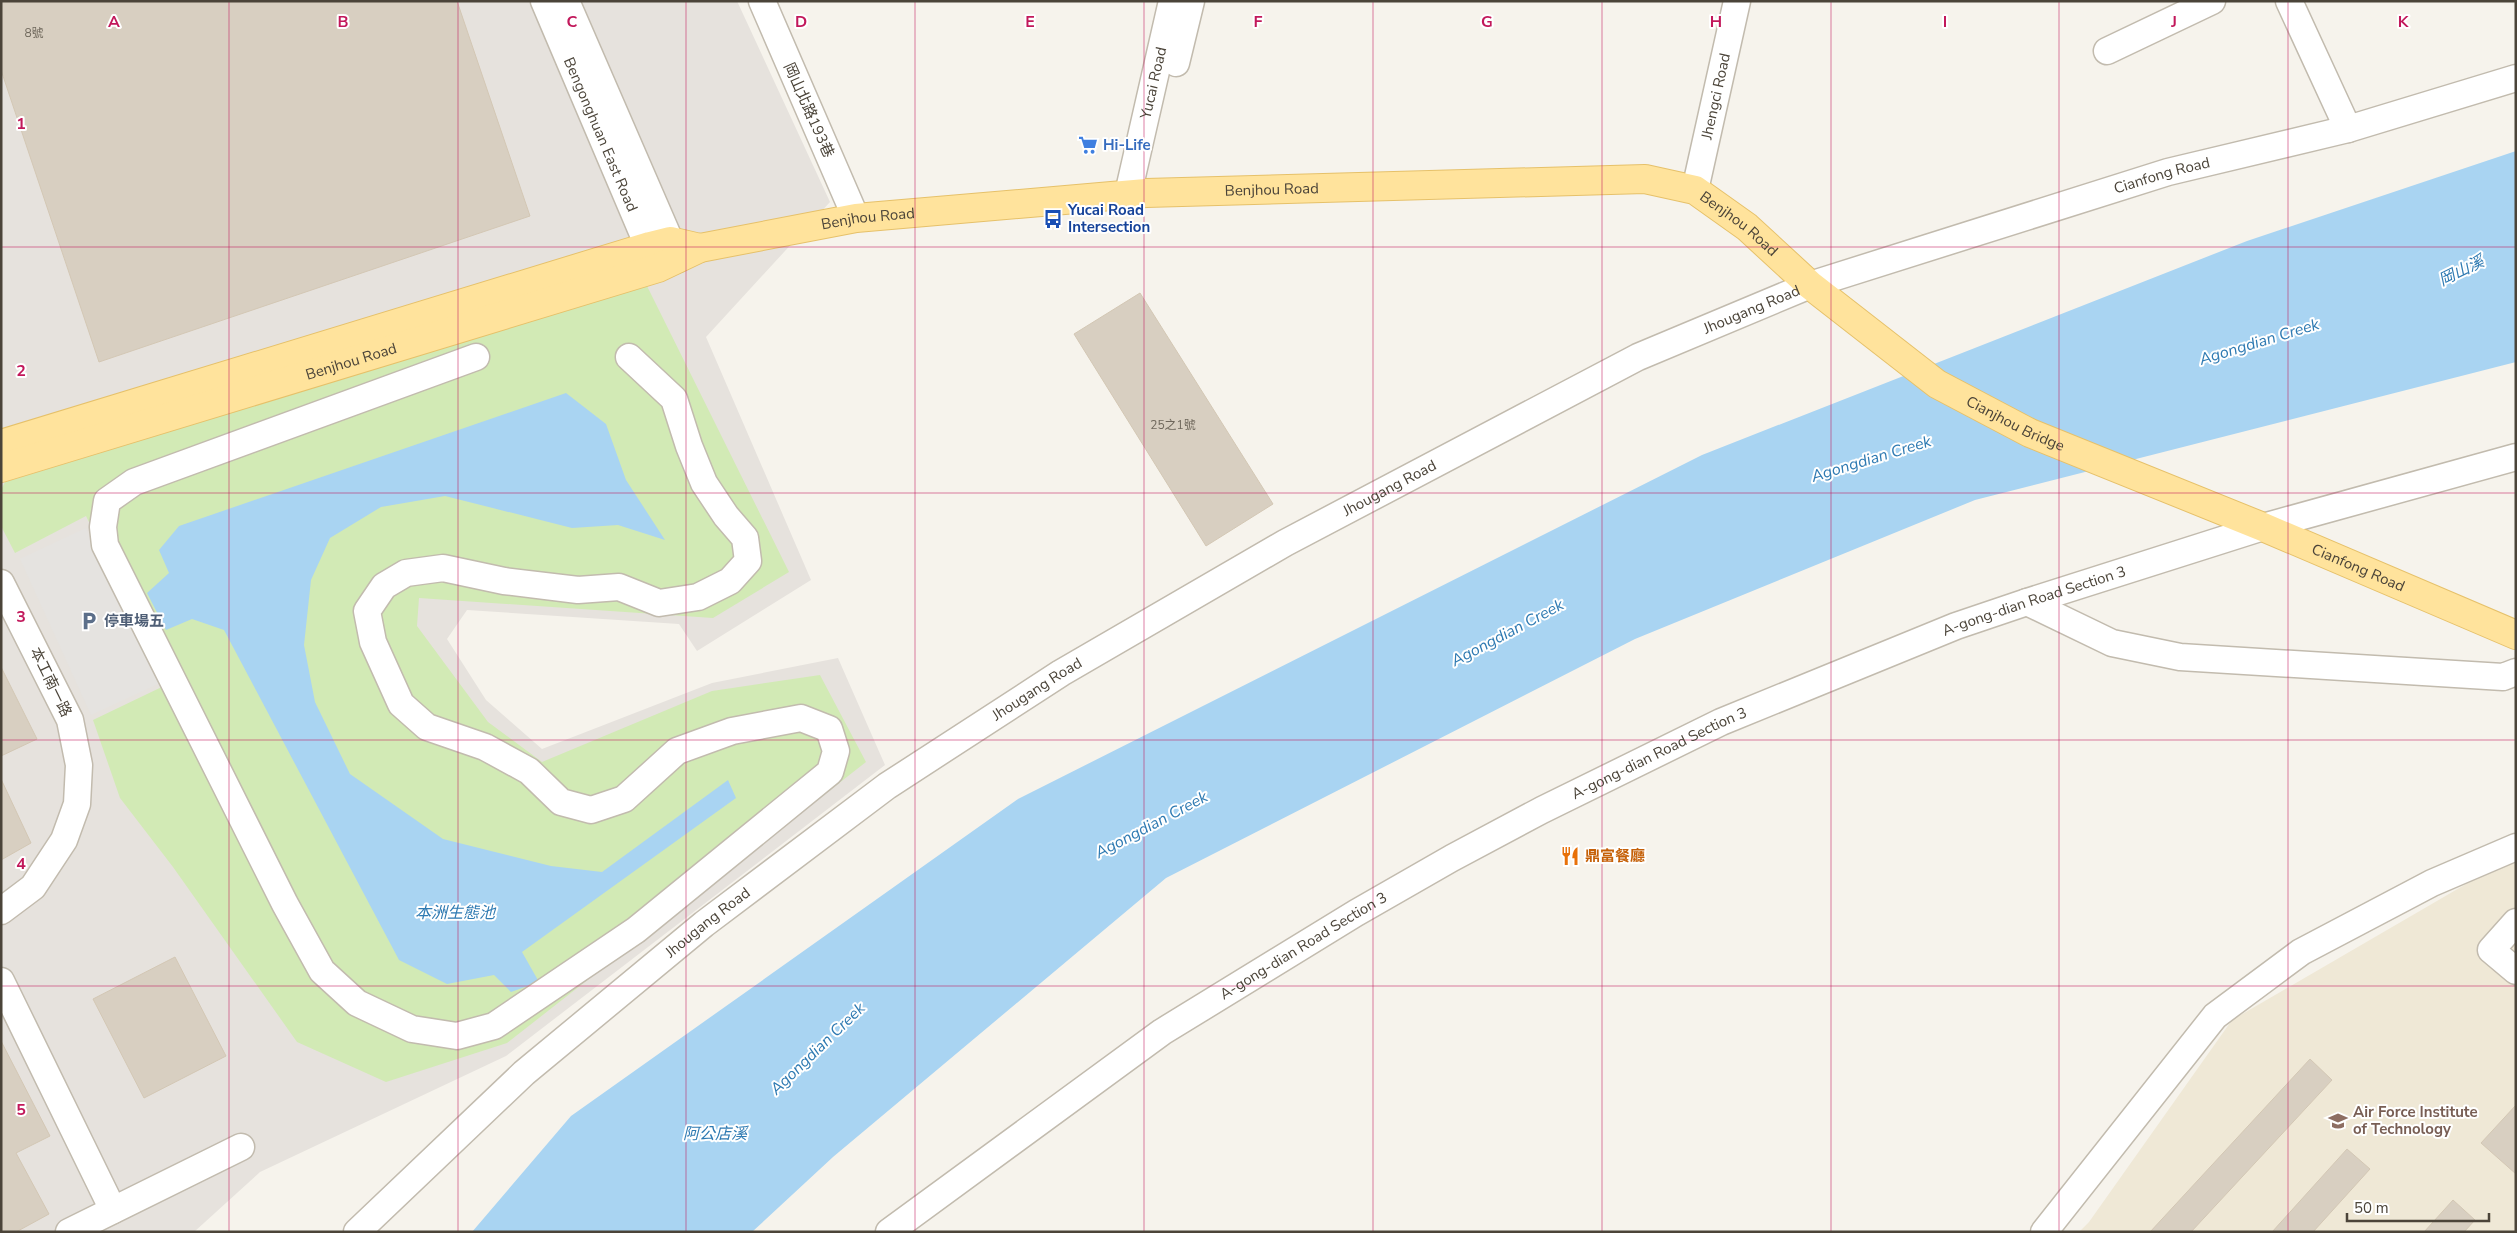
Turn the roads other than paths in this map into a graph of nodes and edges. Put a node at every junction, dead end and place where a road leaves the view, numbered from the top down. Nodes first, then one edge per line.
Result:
1 (544, 1) edge
2 (566, 1) edge
3 (762, 1) edge
4 (1172, 1) edge
5 (1191, 1) edge
6 (1737, 1) edge
7 (2212, 1) edge
8 (2289, 1) edge
9 (2107, 51) dead end
10 (2516, 78) edge
11 (2348, 129) junction
12 (1695, 190) junction
13 (1137, 193) junction
14 (856, 218) junction
15 (671, 253) junction
16 (1810, 285) junction
17 (1848, 316) joint
18 (629, 356) dead end
19 (476, 357) dead end
20 (1, 444) edge
21 (2516, 457) edge
22 (1, 468) edge
23 (2200, 501) joint
24 (2263, 527) junction
25 (1, 583) edge
26 (2027, 602) junction
27 (2516, 635) edge
28 (2516, 672) edge
29 (2516, 847) edge
30 (1, 911) edge
31 (2516, 922) edge
32 (2516, 971) edge
33 (2, 982) edge
34 (241, 1147) dead end
35 (113, 1210) junction
36 (68, 1232) edge
37 (357, 1232) edge
38 (889, 1232) edge
39 (2044, 1232) edge

1 - 15 street, Bengonghuan East Road
2 - 15 street, Bengonghuan East Road
3 - 14 street, 岡山北路193巷
4 - 13 street, Yucai Road
5 - 13 street, Yucai Road
6 - 12 street, Jhengci Road
7 - 9 street
8 - 11 street
10 - 11 street, Cianfong Road
11 - 16 street, Cianfong Road
12 - 13 main road, Benjhou Road
12 - 16 main road, Benjhou Road
13 - 14 main road, Benjhou Road
14 - 15 main road, Benjhou Road
15 - 20 main road, Benjhou Road
15 - 22 main road, Benjhou Road
16 - 17 main road, Benjhou Road
16 - 37 street, Jhougang Road
17 - 23 main road, Cianjhou Bridge
18 - 19 street
21 - 24 street, A-gong-dian Road Section 3
23 - 24 main road, Cianfong Road
24 - 26 street, A-gong-dian Road Section 3
24 - 27 main road, Cianfong Road
25 - 30 street, 本工南一路
26 - 28 street
26 - 38 street, A-gong-dian Road Section 3
29 - 39 street
31 - 32 street
33 - 35 street
34 - 35 street
35 - 36 street

